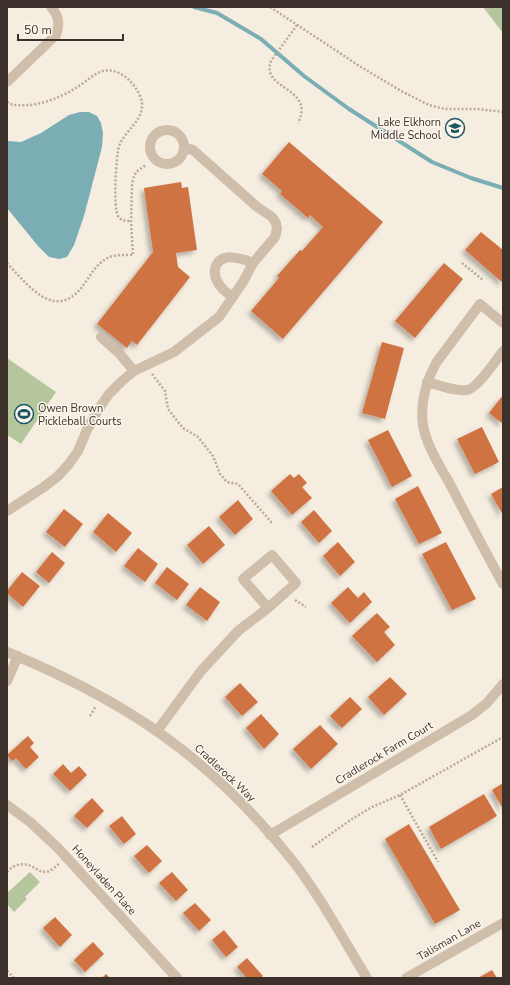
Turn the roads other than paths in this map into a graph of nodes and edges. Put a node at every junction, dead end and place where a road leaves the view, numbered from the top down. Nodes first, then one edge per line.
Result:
1 (51, 7) edge
2 (7, 82) edge
3 (184, 148) dead end
4 (253, 263) junction
5 (233, 297) junction
6 (503, 323) edge
7 (100, 337) dead end
8 (503, 351) edge
9 (134, 371) junction
10 (427, 382) junction
11 (7, 511) edge
12 (502, 581) edge
13 (268, 608) junction
14 (7, 652) edge
15 (18, 656) junction
16 (7, 681) edge
17 (503, 684) edge
18 (156, 731) junction
19 (7, 805) edge
20 (270, 835) junction
21 (503, 922) edge
22 (177, 978) edge
23 (367, 978) edge
24 (406, 978) edge

1 - 2 street
3 - 4 street
4 - 5 street
4 - 5 street
5 - 9 street
6 - 10 street
7 - 9 street
8 - 10 street
9 - 11 street
10 - 12 street
13 - 13 street
13 - 18 street
14 - 15 street, Cradlerock Way
15 - 16 street
15 - 18 street, Cradlerock Way
17 - 20 street, Cradlerock Farm Court
18 - 20 street, Cradlerock Way
19 - 22 street, Honeyladen Place
20 - 23 street, Cradlerock Way
21 - 24 street, Talisman Lane

